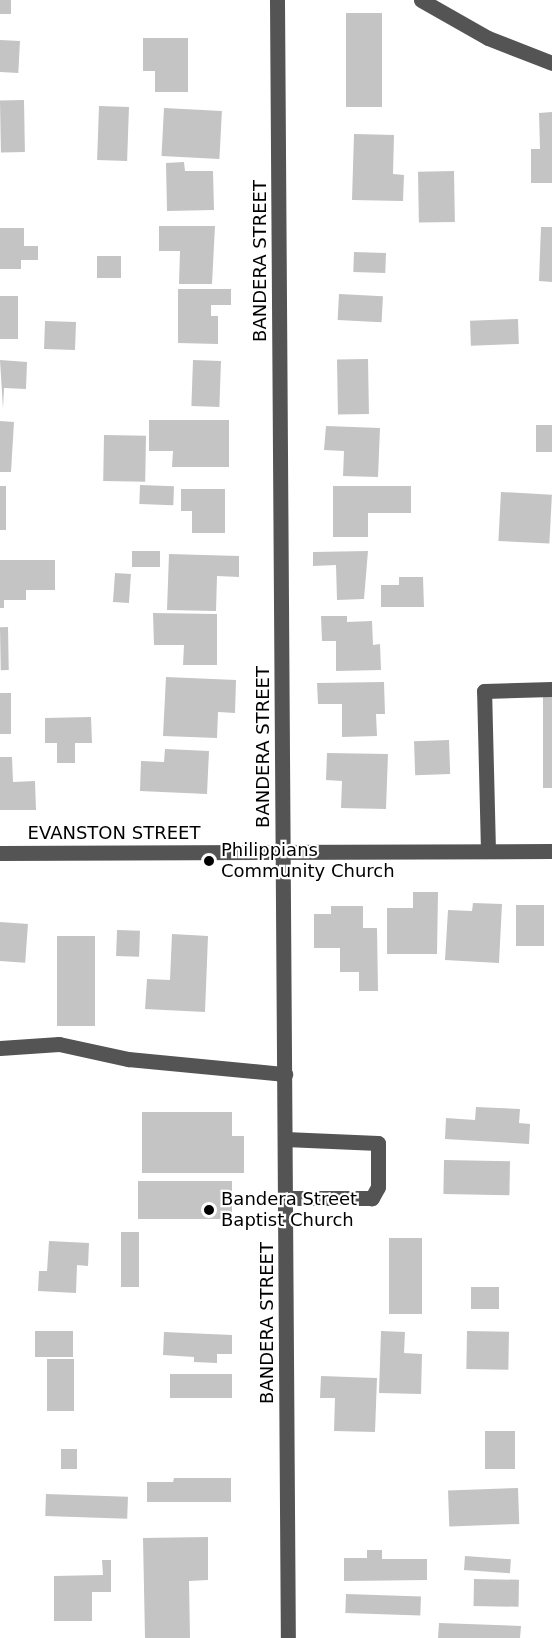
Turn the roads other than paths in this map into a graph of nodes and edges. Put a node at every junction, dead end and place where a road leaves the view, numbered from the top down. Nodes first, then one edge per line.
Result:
1 (278, 0) edge
2 (421, 0) edge
3 (552, 63) edge
4 (552, 689) edge
5 (552, 850) edge
6 (283, 851) junction
7 (488, 851) junction
8 (0, 853) edge
9 (0, 1048) edge
10 (285, 1074) junction
11 (285, 1139) junction
12 (285, 1198) junction
13 (288, 1638) edge

1 - 6 street, BANDERA STREET
2 - 3 street
4 - 7 street
5 - 7 street, EVANSTON STREET
6 - 7 street, EVANSTON STREET
6 - 8 street, EVANSTON STREET
6 - 10 street, BANDERA STREET
9 - 10 street
10 - 11 street, BANDERA STREET
11 - 12 street, BANDERA STREET
11 - 12 street
12 - 13 street, BANDERA STREET

